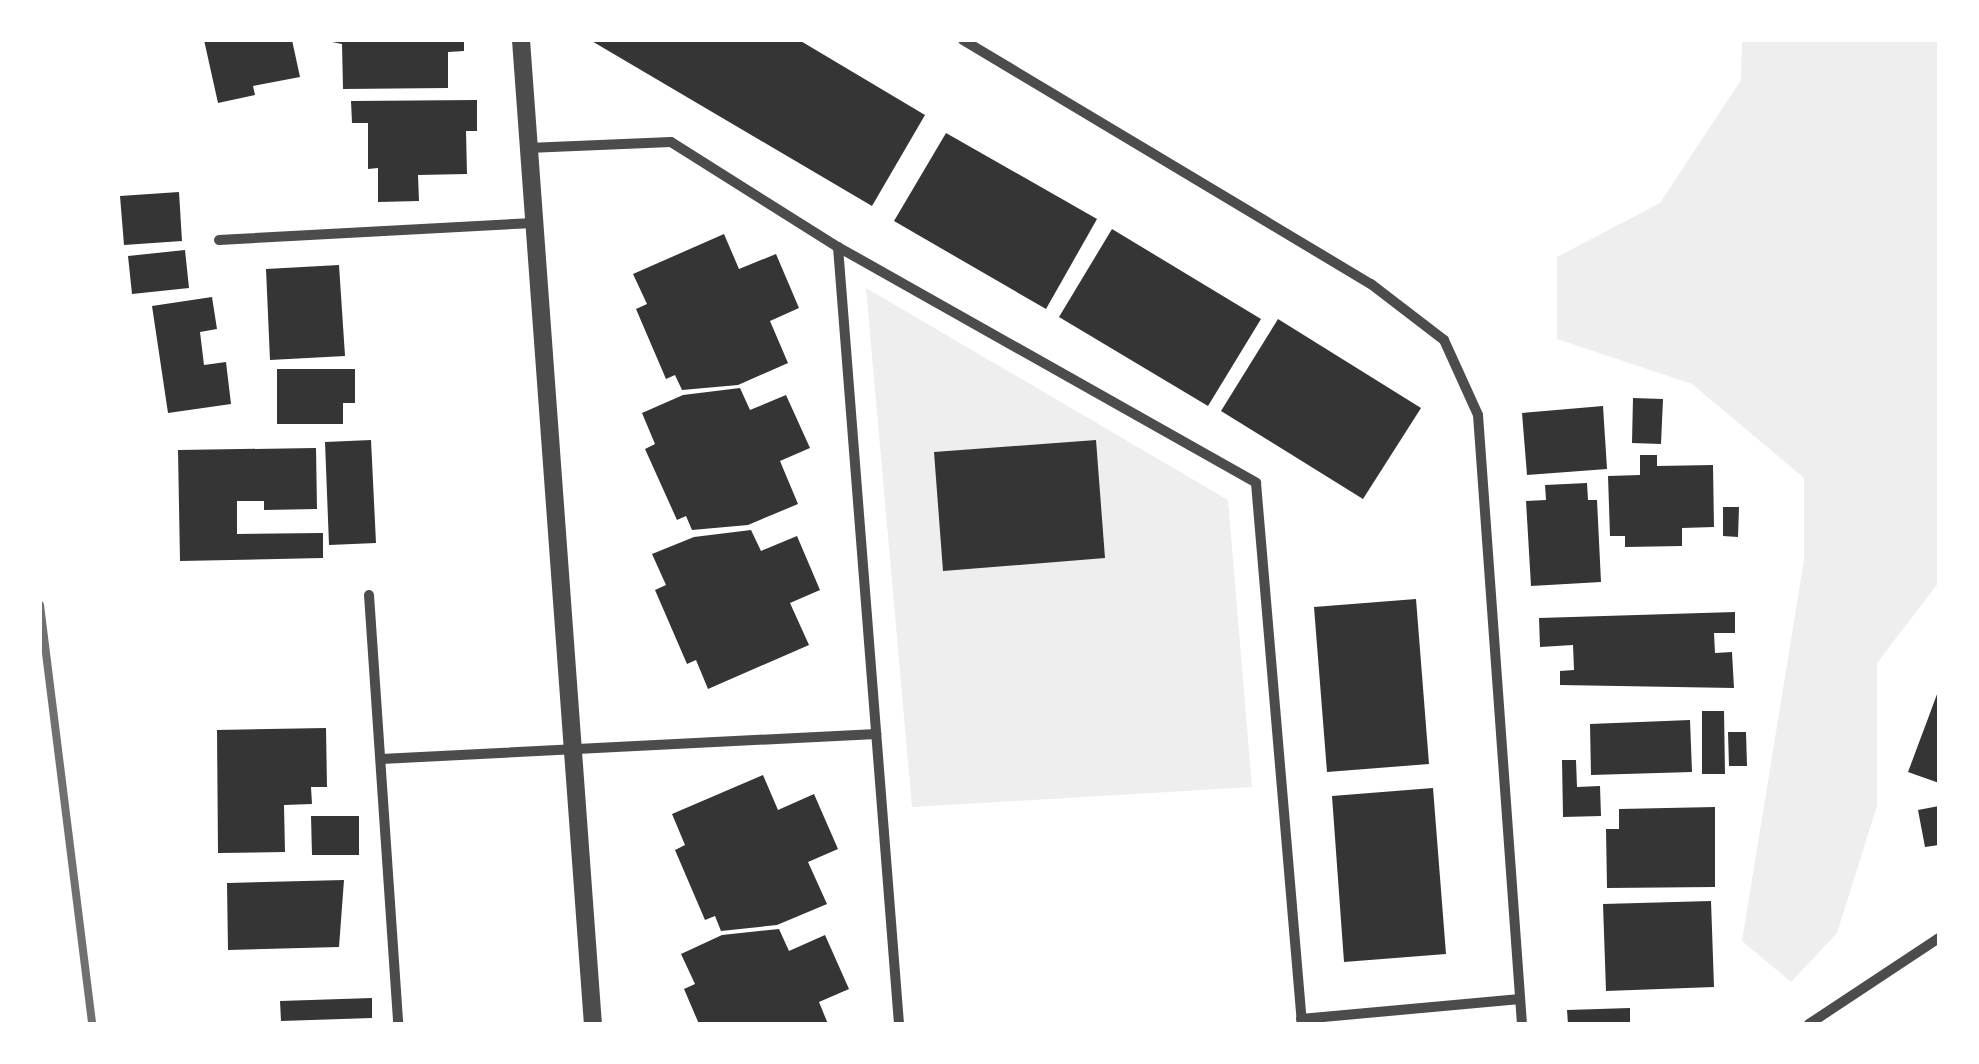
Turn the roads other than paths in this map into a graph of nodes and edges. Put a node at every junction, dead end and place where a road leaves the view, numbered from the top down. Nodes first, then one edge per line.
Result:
1 (521, 40) edge
2 (962, 40) edge
3 (526, 148) junction
4 (534, 223) junction
5 (219, 240) dead end
6 (838, 247) junction
7 (370, 595) dead end
8 (876, 734) junction
9 (573, 750) junction
10 (381, 760) junction
11 (1939, 938) edge
12 (1520, 999) junction
13 (1302, 1021) edge
14 (398, 1024) edge
15 (593, 1024) edge
16 (899, 1024) edge
17 (1522, 1024) edge
18 (1810, 1024) edge

1 - 3 street
2 - 12 street
3 - 4 street
3 - 6 street
4 - 5 street
4 - 9 street
6 - 8 street
6 - 13 street
7 - 10 street
8 - 9 street
8 - 16 street
9 - 10 street
9 - 15 street
10 - 14 street
11 - 18 street
12 - 13 street
12 - 17 street

